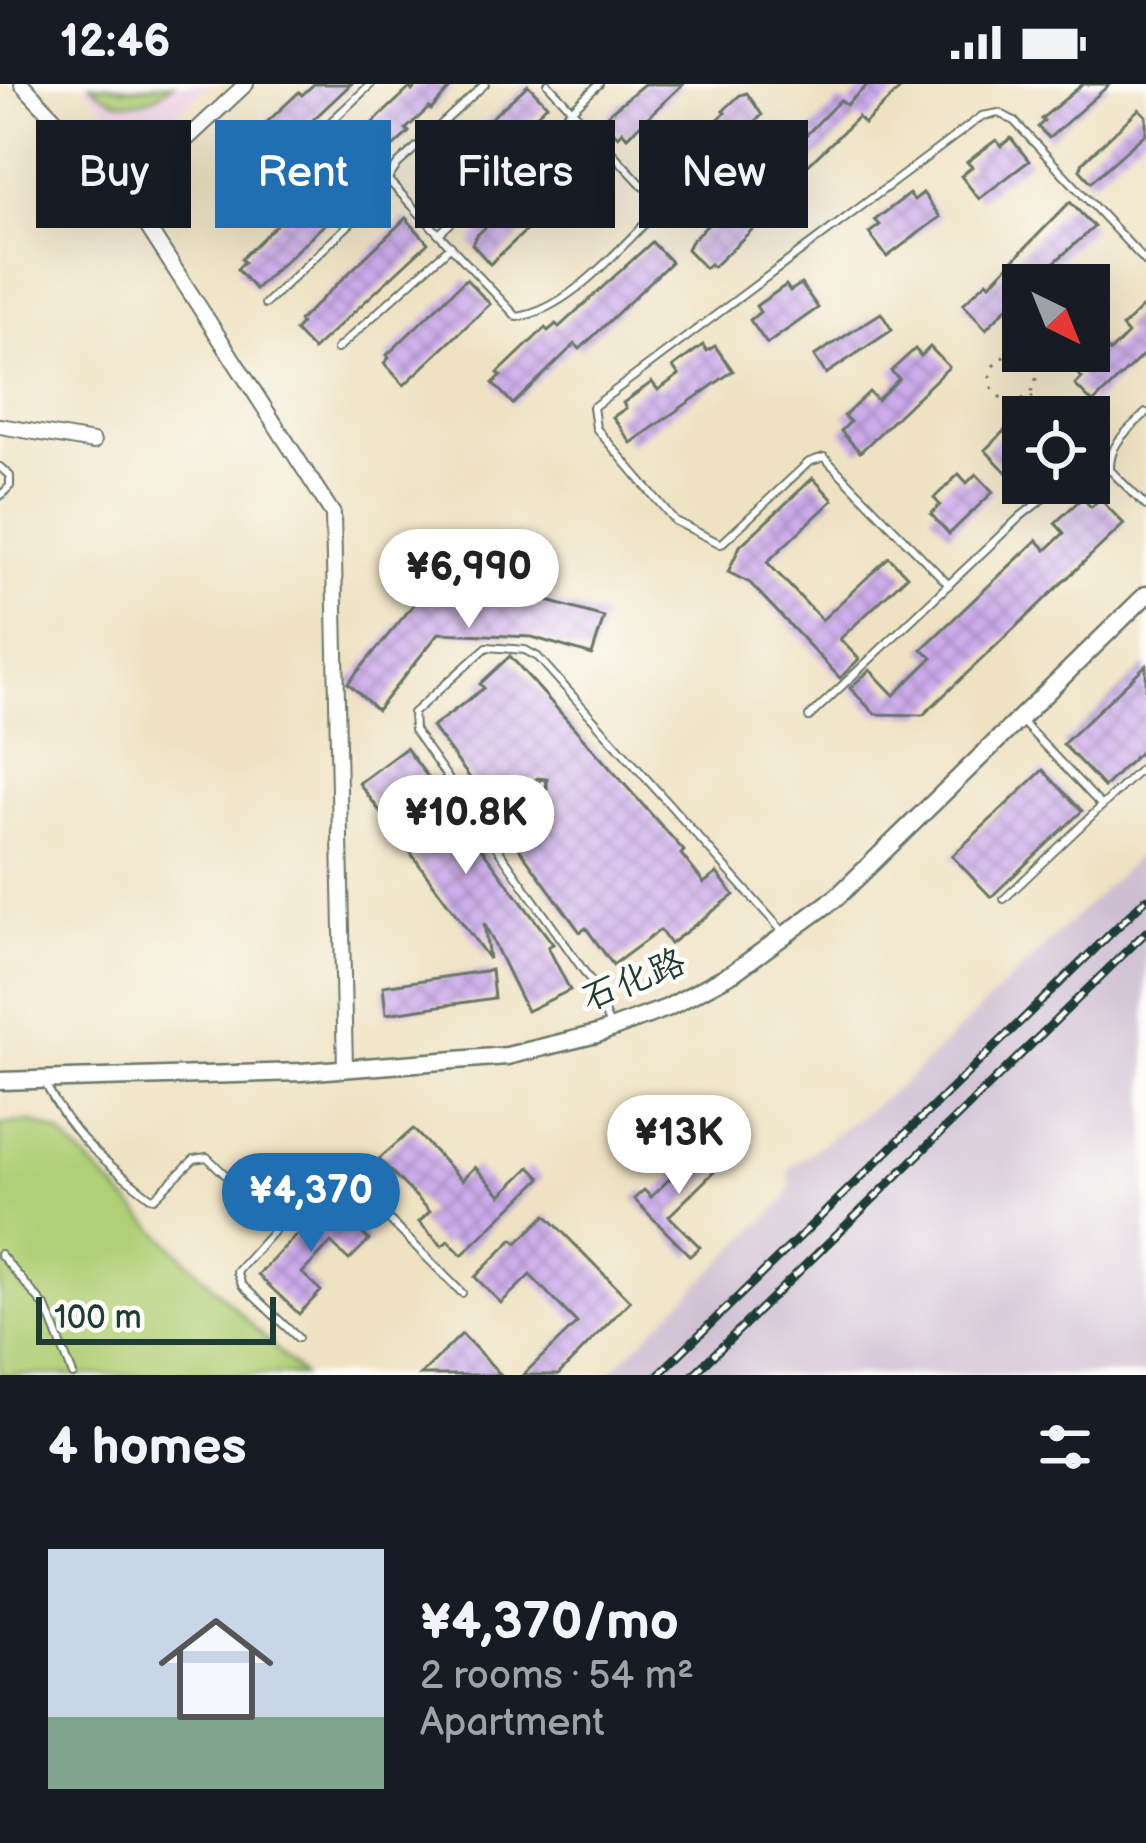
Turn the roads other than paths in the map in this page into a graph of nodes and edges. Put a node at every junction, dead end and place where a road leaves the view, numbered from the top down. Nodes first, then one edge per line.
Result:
1 (22, 84) edge
2 (246, 84) edge
3 (371, 84) edge
4 (485, 84) edge
5 (548, 84) edge
6 (599, 84) edge
7 (572, 110) junction
8 (56, 120) edge
9 (333, 120) edge
10 (191, 135) edge
11 (391, 175) edge
12 (639, 182) edge
13 (391, 183) edge
14 (148, 228) edge
15 (346, 228) edge
16 (640, 228) edge
17 (439, 234) junction
18 (451, 246) junction
19 (1146, 262) edge
20 (265, 304) dead end
21 (337, 349) dead end
22 (1146, 413) edge
23 (0, 426) edge
24 (93, 442) dead end
25 (0, 467) edge
26 (1110, 470) joint
27 (0, 496) edge
28 (1036, 504) edge
29 (1146, 506) edge
30 (949, 585) junction
31 (1146, 596) edge
32 (809, 718) dead end
33 (1019, 719) junction
34 (1146, 764) edge
35 (542, 784) dead end
36 (1102, 806) junction
37 (482, 826) junction
38 (1004, 899) dead end
39 (787, 935) junction
40 (611, 1029) junction
41 (345, 1069) junction
42 (44, 1080) junction
43 (0, 1082) edge
44 (278, 1226) junction
45 (0, 1254) edge
46 (462, 1293) dead end
47 (298, 1338) dead end
48 (74, 1375) edge

1 - 8 street
2 - 10 street
3 - 9 lane
4 - 11 lane
5 - 7 lane
6 - 7 lane
7 - 12 lane
7 - 17 lane
13 - 17 lane
14 - 41 street
15 - 20 lane
16 - 18 lane
17 - 18 lane
18 - 21 lane
19 - 30 lane
22 - 26 lane
23 - 24 street
25 - 27 lane
26 - 29 lane
28 - 30 lane
30 - 32 lane
31 - 33 street, 石化路
33 - 36 lane
33 - 39 street, 石化路
34 - 36 lane
35 - 37 lane
36 - 38 lane
37 - 39 lane
37 - 40 lane
39 - 40 street, 石化路
40 - 41 street, 石化路
41 - 42 street, 石化路
42 - 43 street, 石化路
42 - 44 lane
44 - 46 lane
44 - 47 lane
45 - 48 lane

